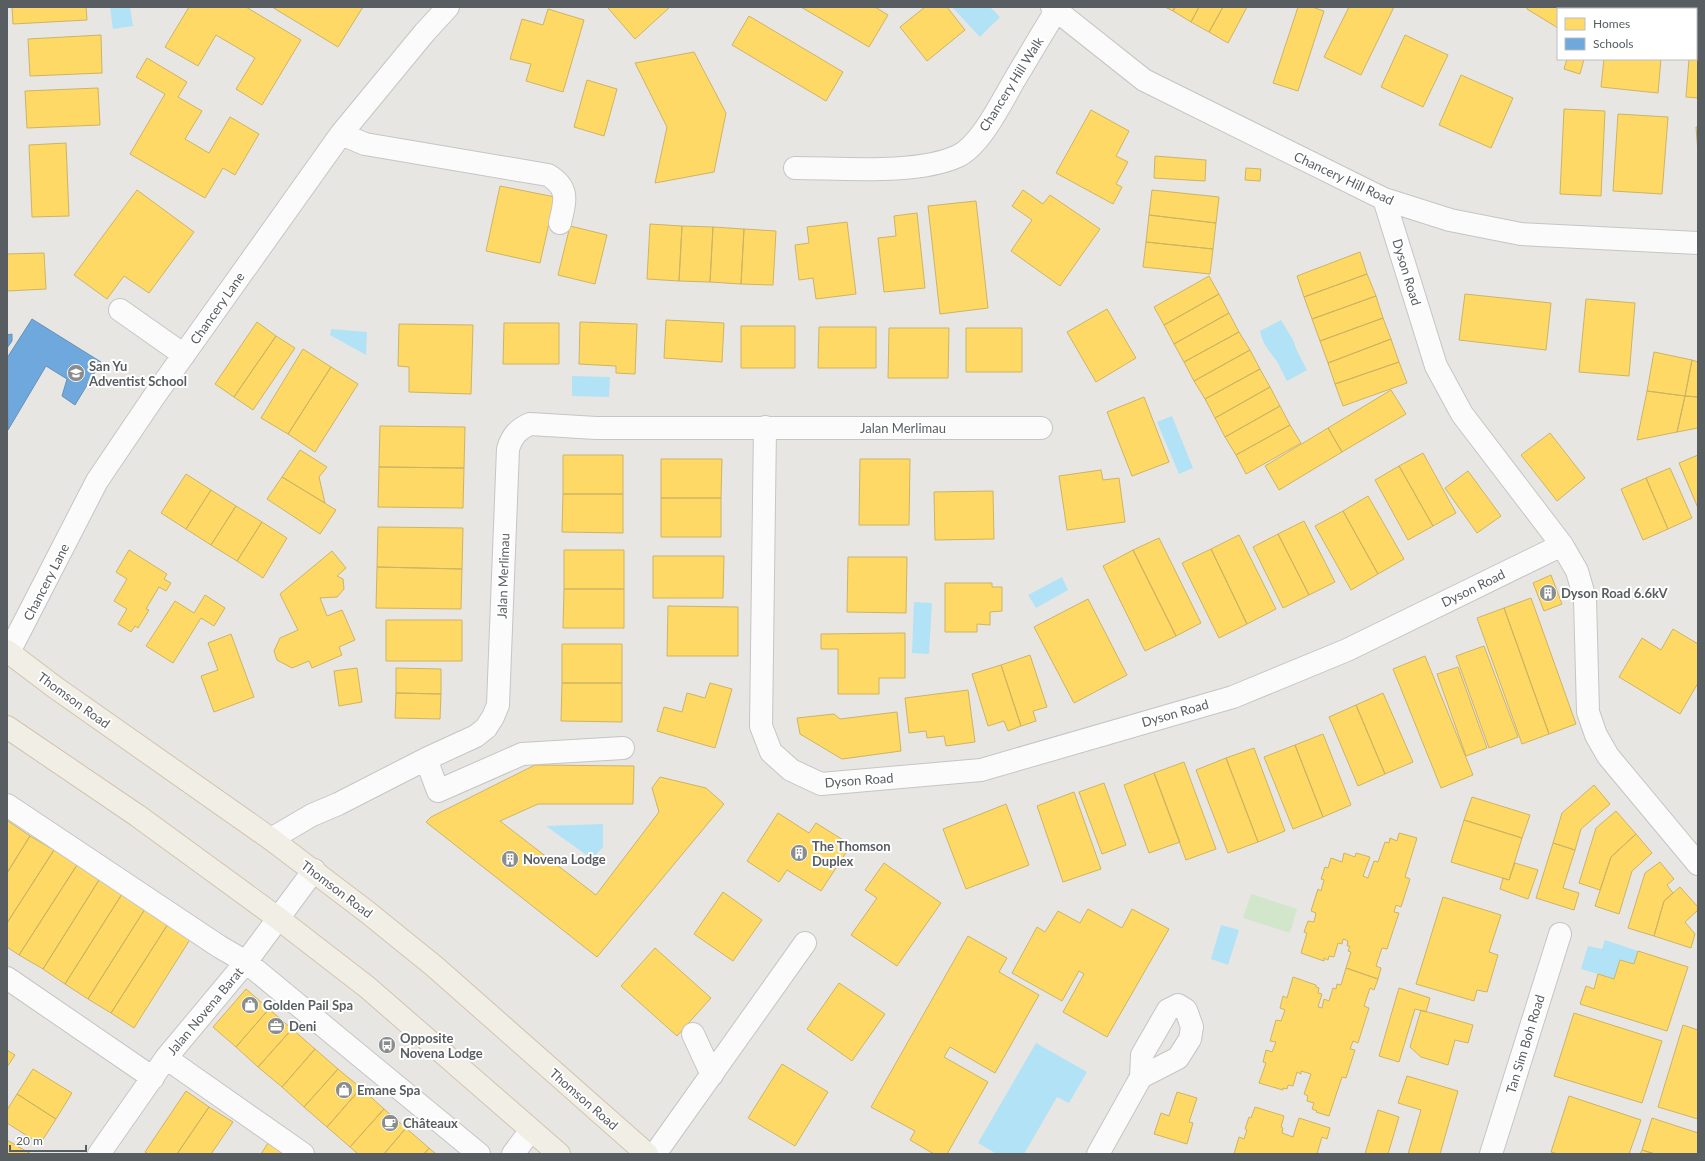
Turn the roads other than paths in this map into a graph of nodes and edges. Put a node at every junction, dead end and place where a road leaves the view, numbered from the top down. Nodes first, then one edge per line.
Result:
1 (448, 7) edge
2 (1054, 9) edge
3 (341, 134) junction
4 (795, 168) dead end
5 (1384, 199) junction
6 (560, 223) dead end
7 (1698, 242) edge
8 (120, 310) dead end
9 (184, 355) junction
10 (765, 427) junction
11 (1042, 428) dead end
12 (1562, 545) junction
13 (8, 651) edge
14 (7, 726) edge
15 (623, 748) dead end
16 (426, 759) junction
17 (7, 805) edge
18 (270, 839) junction
19 (1698, 864) edge
20 (314, 870) junction
21 (279, 919) junction
22 (1560, 934) dead end
23 (804, 944) dead end
24 (246, 962) junction
25 (7, 978) edge
26 (693, 1034) dead end
27 (166, 1058) junction
28 (712, 1075) junction
29 (1141, 1077) dead end
30 (153, 1078) junction
31 (531, 1130) junction
32 (553, 1152) edge
33 (99, 1154) edge
34 (303, 1154) edge
35 (479, 1154) edge
36 (513, 1154) edge
37 (647, 1154) edge
38 (655, 1154) edge
39 (1098, 1154) edge
40 (1491, 1154) edge

1 - 3 street, Chancery Lane
2 - 4 street, Chancery Hill Walk
2 - 5 street, Chancery Hill Road
3 - 6 street
3 - 9 street, Chancery Lane
5 - 7 street, Chancery Hill Road
5 - 12 street, Dyson Road
8 - 9 street
9 - 13 street, Chancery Lane
10 - 11 street, Jalan Merlimau
10 - 12 street, Dyson Road
10 - 16 street, Jalan Merlimau
12 - 19 street, Dyson Road
13 - 18 main road, Thomson Road
14 - 21 main road
15 - 16 street
16 - 18 street, Jalan Merlimau
17 - 24 street
18 - 20 main road, Thomson Road
20 - 21 street, Jalan Novena Barat
20 - 37 main road, Thomson Road
21 - 24 street, Jalan Novena Barat
21 - 31 main road
22 - 40 street, Tan Sim Boh Road
23 - 28 street
24 - 27 street, Jalan Novena Barat
24 - 35 street
25 - 30 street
26 - 28 street
27 - 30 street, Jalan Novena Barat
27 - 34 street
28 - 38 street
29 - 39 street
30 - 33 street, Jalan Novena Barat
31 - 32 main road
31 - 36 street

